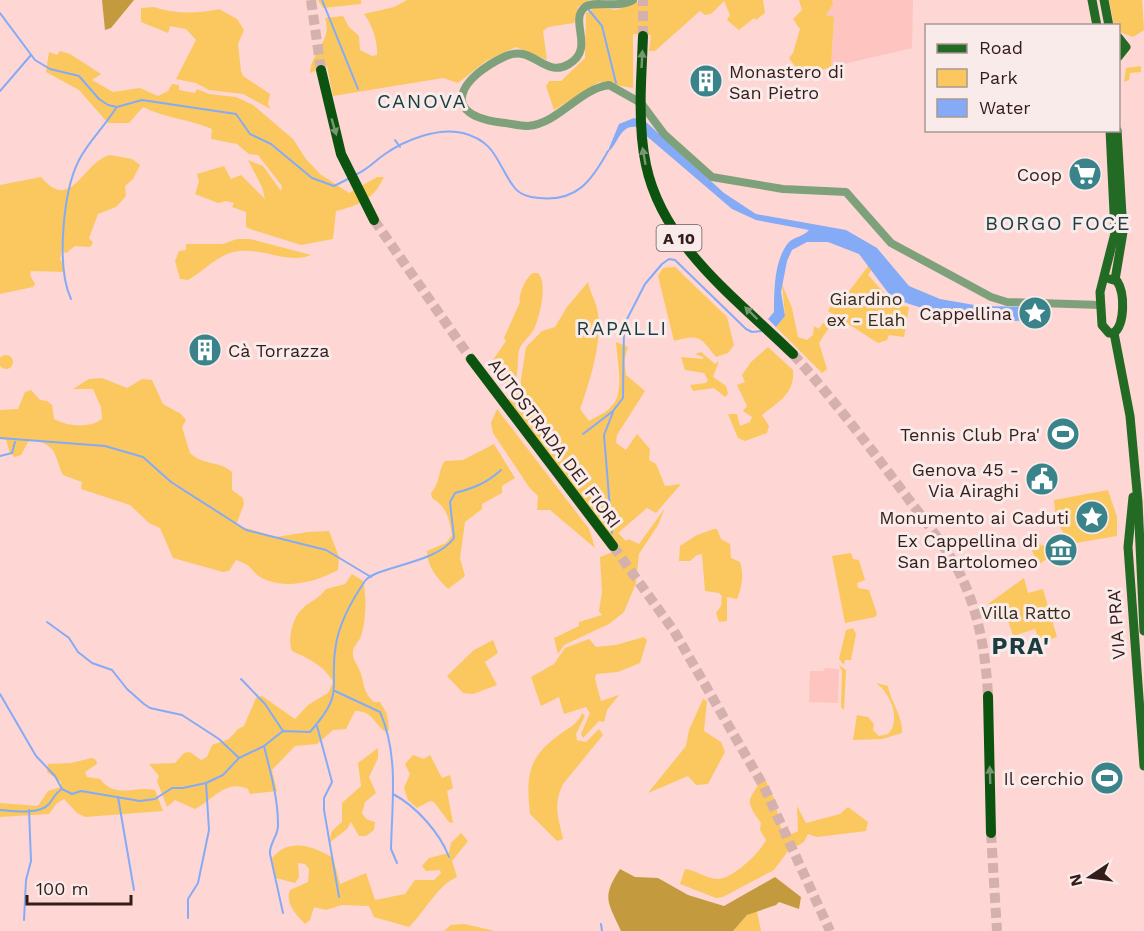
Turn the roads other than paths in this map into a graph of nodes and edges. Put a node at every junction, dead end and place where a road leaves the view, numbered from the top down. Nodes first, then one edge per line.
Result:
1 (633, 0) edge
2 (1092, 0) edge
3 (1104, 0) edge
4 (1097, 24) edge
5 (1109, 24) edge
6 (643, 36) tunnel mouth
7 (1120, 38) edge
8 (1120, 56) edge
9 (321, 70) tunnel mouth
10 (1110, 132) edge
11 (1117, 132) edge
12 (374, 220) tunnel mouth
13 (1103, 277) junction
14 (1115, 280) junction
15 (1100, 305) junction
16 (1114, 333) junction
17 (793, 354) tunnel mouth
18 (471, 359) tunnel mouth
19 (1136, 480) junction
20 (1138, 535) junction
21 (1128, 537) junction
22 (613, 546) tunnel mouth
23 (1144, 631) edge
24 (988, 696) tunnel mouth
25 (1144, 766) edge
26 (991, 833) tunnel mouth

1 - 15 street
2 - 4 main road
3 - 5 main road
17 -> 6 highway, A 10, bridge
7 - 8 main road
9 -> 12 highway
10 - 13 main road
11 - 14 main road
13 - 14 main road
13 - 15 main road
14 - 16 main road
15 - 16 main road
16 - 19 main road, VIA PRA'
18 - 22 highway, AUTOSTRADA DEI FIORI
19 - 20 main road, VIA PRA'
19 - 21 main road, VIA PRA'
20 - 21 street
20 - 23 main road, VIA PRA'
21 - 25 main road, VIA PRA'
26 -> 24 highway

